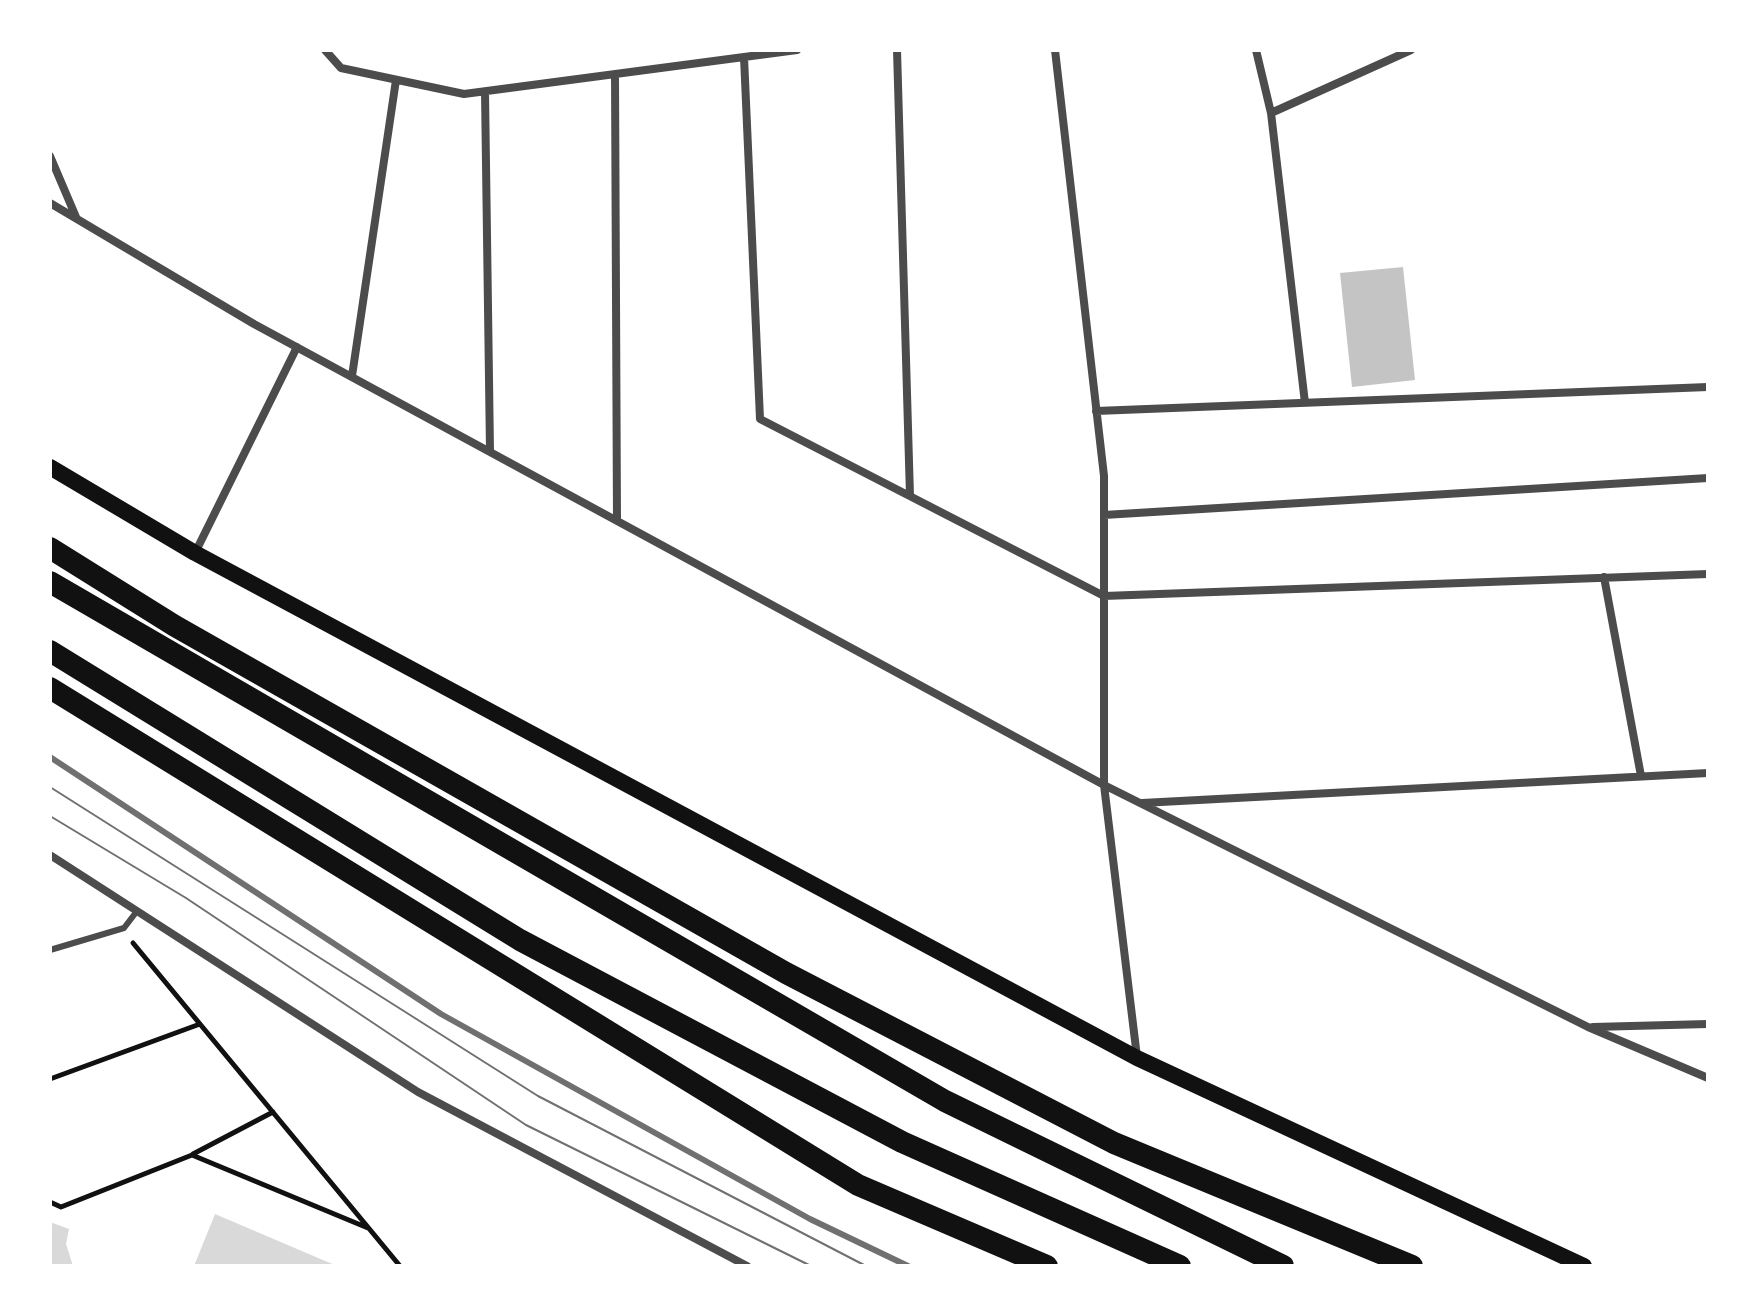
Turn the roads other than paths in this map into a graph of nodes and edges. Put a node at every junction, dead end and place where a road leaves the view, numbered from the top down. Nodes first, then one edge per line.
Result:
1 (325, 50) edge
2 (797, 50) edge
3 (897, 50) edge
4 (1055, 50) edge
5 (1256, 50) edge
6 (1411, 50) edge
7 (744, 57) junction
8 (615, 74) junction
9 (396, 80) junction
10 (485, 92) junction
11 (1271, 113) junction
12 (50, 156) edge
13 (50, 203) edge
14 (76, 218) junction
15 (297, 347) junction
16 (352, 376) junction
17 (1708, 387) edge
18 (1305, 403) junction
19 (1096, 411) junction
20 (490, 451) junction
21 (50, 467) edge
22 (1708, 478) edge
23 (910, 496) junction
24 (1104, 515) junction
25 (617, 520) junction
26 (50, 548) edge
27 (195, 553) junction
28 (1708, 574) edge
29 (1604, 577) junction
30 (50, 582) edge
31 (1104, 596) junction
32 (50, 651) edge
33 (50, 688) edge
34 (1708, 773) edge
35 (1641, 776) junction
36 (1104, 785) junction
37 (1140, 803) junction
38 (50, 855) edge
39 (137, 911) junction
40 (50, 950) edge
41 (1708, 1024) edge
42 (1588, 1027) junction
43 (1137, 1058) junction
44 (1708, 1078) edge
45 (747, 1266) edge
46 (1047, 1266) edge
47 (1180, 1266) edge
48 (1283, 1266) edge
49 (1412, 1266) edge
50 (1584, 1266) edge

1 - 9 street
2 - 7 street
3 - 23 street
4 - 19 street
5 - 11 street
6 - 11 street
7 - 8 street
7 - 23 street
8 - 10 street
8 - 25 street
9 - 10 street
9 - 16 street
10 - 20 street
11 - 18 street
12 - 14 street
13 - 14 street
14 - 15 street
15 - 16 street
15 - 27 street
16 - 20 street
17 - 18 street
18 - 19 street
19 - 24 street
20 - 25 street
21 - 27 main road
22 - 24 street
23 - 31 street
24 - 31 street
25 - 36 street
26 - 49 highway
27 - 43 main road
28 - 29 street
29 - 31 street
29 - 35 street
30 - 48 highway
31 - 36 street
32 - 47 highway
33 - 46 highway
34 - 35 street
35 - 37 street
36 - 37 street
36 - 43 street
37 - 42 street
38 - 39 street
39 - 40 lane
39 - 45 street
41 - 42 street
42 - 44 street
43 - 50 main road

